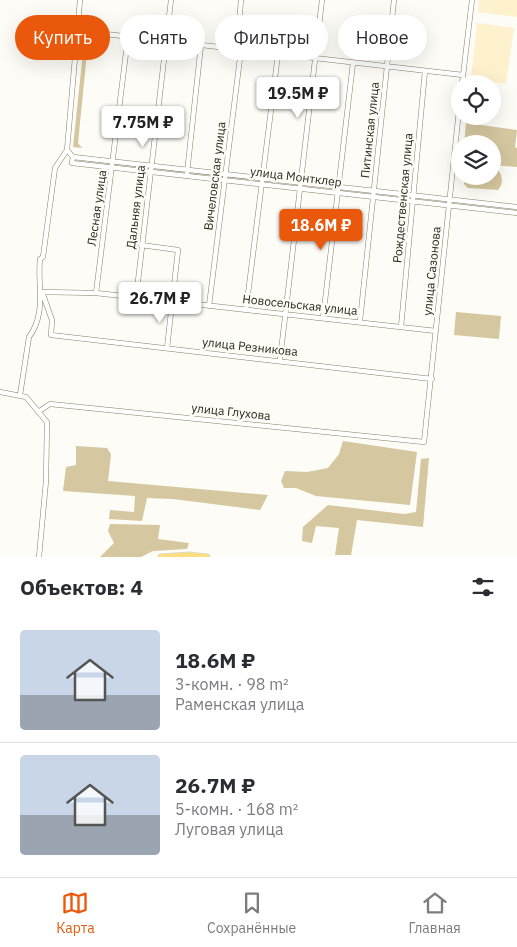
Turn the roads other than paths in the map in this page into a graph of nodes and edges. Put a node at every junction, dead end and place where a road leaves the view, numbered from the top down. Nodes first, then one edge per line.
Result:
1 (80, 0) edge
2 (171, 0) edge
3 (241, 0) edge
4 (322, 0) edge
5 (394, 0) edge
6 (472, 0) edge
7 (80, 15) edge
8 (169, 15) edge
9 (240, 15) edge
10 (320, 15) edge
11 (76, 60) edge
12 (125, 60) edge
13 (164, 60) edge
14 (200, 60) edge
15 (238, 60) edge
16 (277, 60) edge
17 (315, 60) edge
18 (328, 60) edge
19 (353, 63) junction
20 (386, 66) junction
21 (425, 71) junction
22 (463, 75) joint
23 (457, 125) edge
24 (67, 150) junction
25 (73, 157) junction
26 (114, 162) junction
27 (112, 167) junction
28 (150, 169) junction
29 (187, 172) junction
30 (226, 177) junction
31 (262, 181) junction
32 (299, 185) junction
33 (338, 186) junction
34 (374, 190) junction
35 (337, 192) junction
36 (374, 196) junction
37 (412, 198) junction
38 (449, 202) junction
39 (517, 207) edge
40 (517, 213) edge
41 (141, 245) junction
42 (42, 292) junction
43 (96, 293) junction
44 (136, 298) junction
45 (172, 302) junction
46 (210, 306) junction
47 (246, 310) junction
48 (285, 314) junction
49 (323, 318) junction
50 (360, 322) junction
51 (401, 327) junction
52 (436, 331) junction
53 (167, 348) junction
54 (280, 360) junction
55 (432, 379) junction
56 (0, 392) edge
57 (20, 395) junction
58 (38, 412) junction
59 (424, 442) joint
60 (39, 557) edge
61 (161, 557) edge
62 (207, 557) edge

1 - 7 street
2 - 8 street, Дальняя улица
3 - 9 street, Вичеловская улица
4 - 10 street
5 - 20 street, Питинская улица
6 - 22 street
11 - 24 street
12 - 26 street, Лесная улица
13 - 28 street, Дальняя улица
14 - 29 street
15 - 30 street, Вичеловская улица
16 - 31 street
17 - 32 street
18 - 19 street
19 - 20 street
19 - 33 street
20 - 21 street
20 - 34 street, Питинская улица
21 - 22 street
21 - 37 street, Рождественская улица
23 - 38 street, улица Сазонова
24 - 25 street
24 - 42 street
25 - 26 street, улица Монтклер
25 - 27 street, улица Монтклер
26 - 27 street, Лесная улица
26 - 28 street, улица Монтклер
27 - 28 street, улица Монтклер
27 - 43 street, Лесная улица
28 - 29 street, улица Монтклер
28 - 41 street, Дальняя улица
29 - 30 street, улица Монтклер
30 - 31 street, улица Монтклер
30 - 46 street, Вичеловская улица
31 - 32 street, улица Монтклер
31 - 47 street
32 - 33 street, улица Монтклер
32 - 35 street, улица Монтклер
32 - 48 street
33 - 34 street, улица Монтклер
33 - 35 street
34 - 36 street, Питинская улица
34 - 37 street, улица Монтклер
35 - 36 street, улица Монтклер
35 - 49 street
36 - 37 street, улица Монтклер
36 - 50 street, Питинская улица
37 - 38 street, улица Монтклер
37 - 51 street, Рождественская улица
38 - 39 street, улица Монтклер
38 - 40 street, улица Монтклер
38 - 52 street, улица Сазонова
41 - 44 street, Дальняя улица
41 - 45 street
42 - 43 street, Новосельская улица
42 - 53 street, улица Резникова
42 - 57 street
43 - 44 street, Новосельская улица
44 - 45 street, Новосельская улица
45 - 46 street, Новосельская улица
45 - 53 street
46 - 47 street, Новосельская улица
47 - 48 street, Новосельская улица
48 - 49 street, Новосельская улица
48 - 54 street
49 - 50 street, Новосельская улица
50 - 51 street, Новосельская улица
51 - 52 street, Новосельская улица
52 - 55 street, улица Сазонова
53 - 54 street, улица Резникова
54 - 55 street, улица Резникова
55 - 59 street, улица Сазонова
56 - 57 street
57 - 58 street
58 - 59 street, улица Глухова
58 - 60 street
61 - 62 main road

